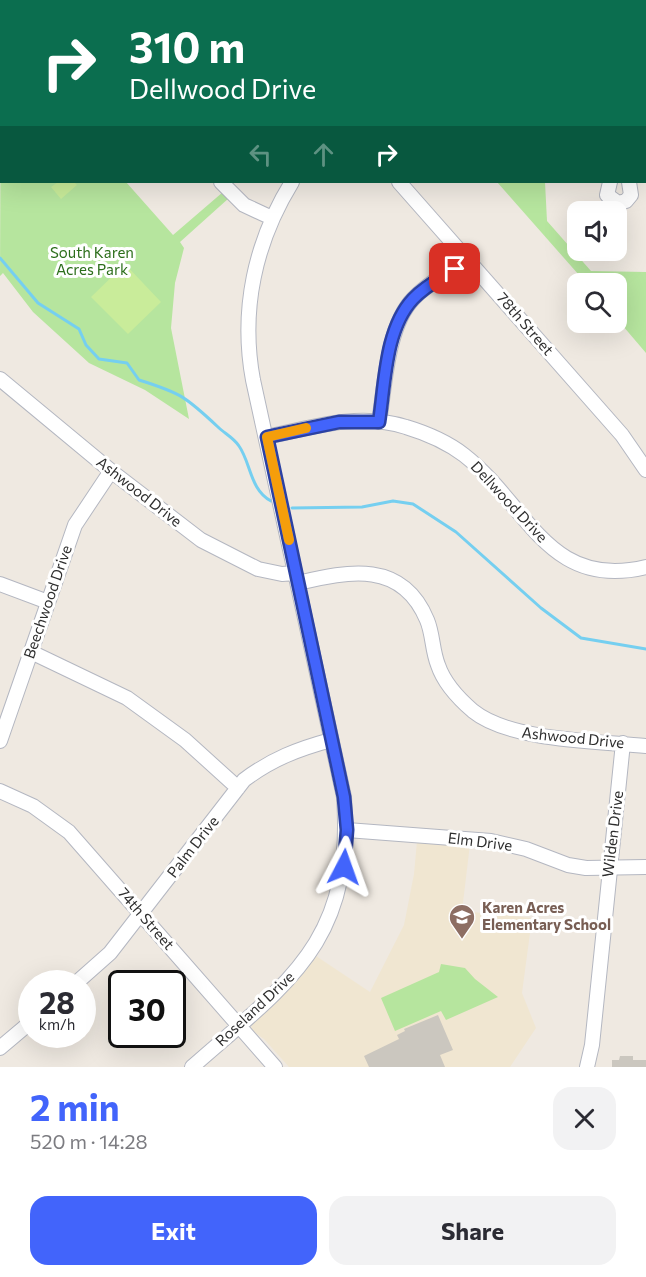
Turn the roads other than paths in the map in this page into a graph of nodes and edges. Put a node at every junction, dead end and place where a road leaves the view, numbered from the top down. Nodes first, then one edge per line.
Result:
1 (222, 183) edge
2 (291, 183) edge
3 (400, 183) edge
4 (610, 183) edge
5 (630, 183) edge
6 (272, 218) junction
7 (468, 260) junction
8 (0, 379) edge
9 (379, 422) junction
10 (267, 437) junction
11 (646, 470) edge
12 (111, 471) junction
13 (646, 567) edge
14 (297, 578) junction
15 (0, 584) edge
16 (48, 602) junction
17 (31, 652) junction
18 (331, 740) junction
19 (0, 741) edge
20 (623, 743) junction
21 (646, 746) edge
22 (238, 788) junction
23 (0, 791) edge
24 (347, 830) junction
25 (609, 867) junction
26 (646, 867) edge
27 (141, 914) junction
28 (91, 970) edge
29 (239, 1026) junction
30 (18, 1033) edge
31 (0, 1048) edge
32 (192, 1067) edge
33 (275, 1067) edge
34 (587, 1067) edge

1 - 6 street
2 - 6 street, Roseland Drive
3 - 7 street, 78th Street
4 - 5 street
6 - 10 street, Roseland Drive
7 - 9 street
7 - 11 street, 78th Street
8 - 12 street, Ashwood Drive
9 - 10 street, Dellwood Drive
9 - 13 street, Dellwood Drive
10 - 14 street, Roseland Drive
12 - 14 street, Ashwood Drive
12 - 16 street, Beechwood Drive
14 - 18 street, Roseland Drive
14 - 20 street, Ashwood Drive
15 - 16 street
16 - 17 street, Beechwood Drive
17 - 19 street, Beechwood Drive
17 - 22 street
18 - 22 street, Palm Drive
18 - 24 street, Roseland Drive
20 - 21 street, Ashwood Drive
20 - 25 street, Wilden Drive
22 - 27 street, Palm Drive
23 - 27 street, 74th Street
24 - 25 street, Elm Drive
24 - 29 street, Roseland Drive
25 - 26 street, Elm Drive
25 - 34 street, Wilden Drive
27 - 28 street, Palm Drive
27 - 29 street, 74th Street
29 - 32 street, Roseland Drive
29 - 33 street, 74th Street
30 - 31 street

